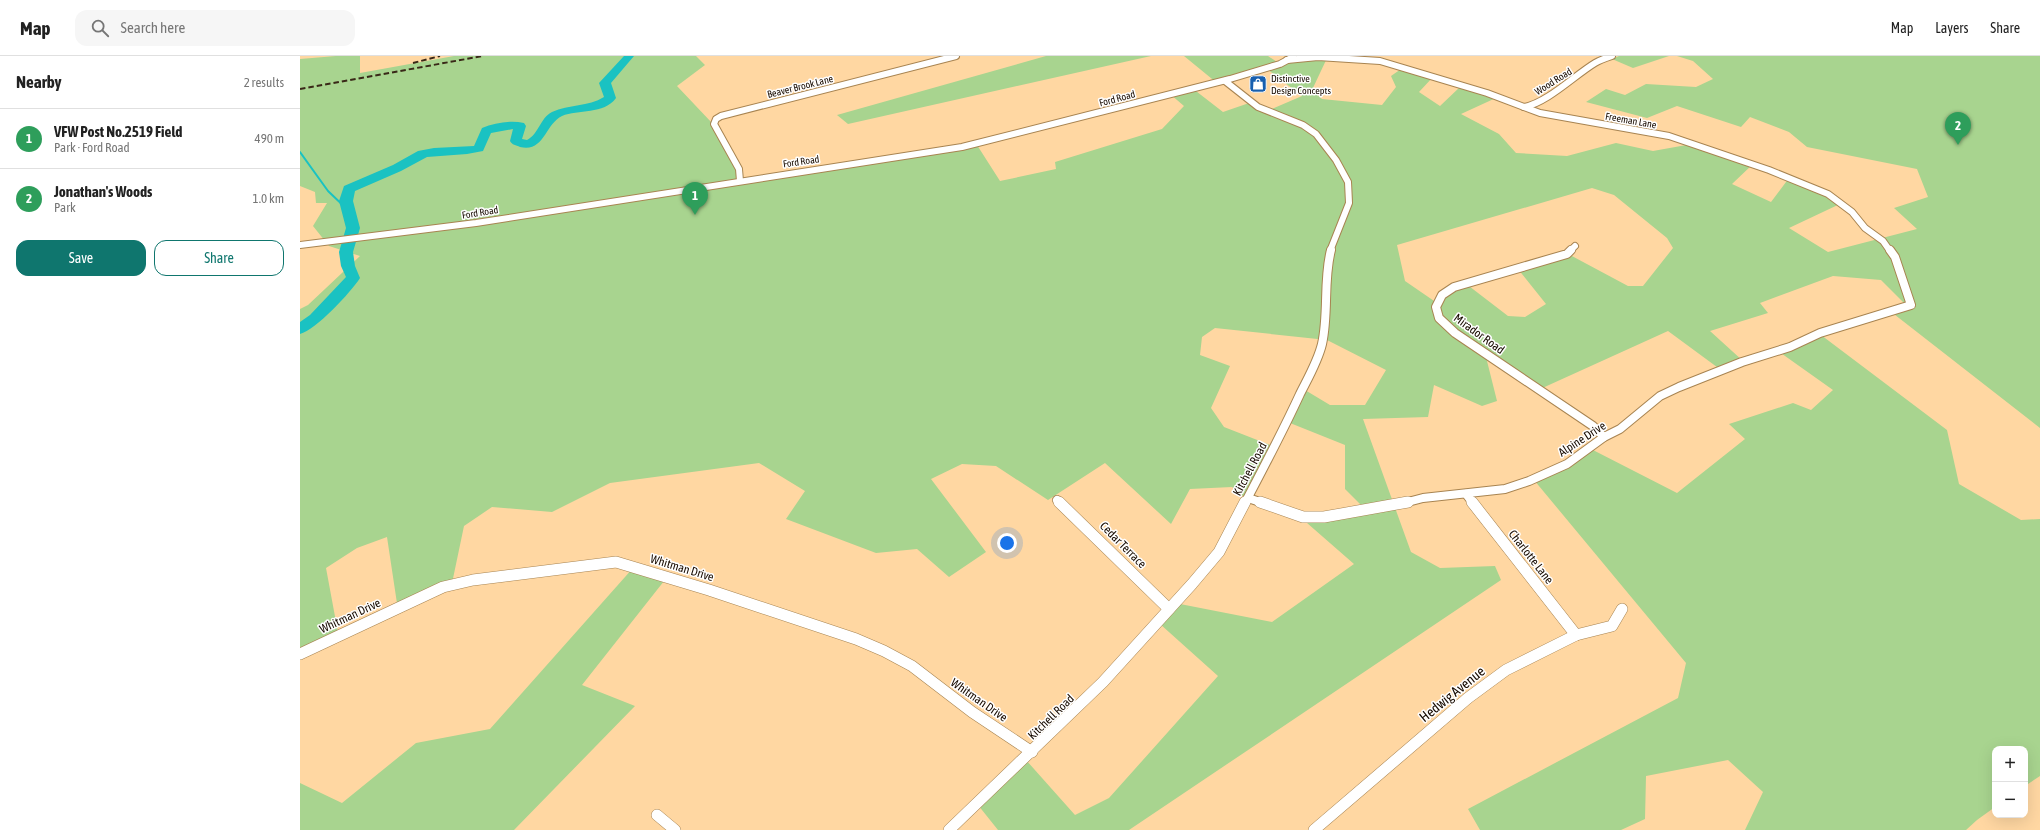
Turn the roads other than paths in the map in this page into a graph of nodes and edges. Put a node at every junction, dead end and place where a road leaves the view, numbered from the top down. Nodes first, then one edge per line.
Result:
1 (956, 56) edge
2 (1295, 56) edge
3 (1612, 56) edge
4 (1287, 60) junction
5 (1225, 80) junction
6 (1524, 108) junction
7 (740, 181) junction
8 (300, 245) edge
9 (1575, 246) dead end
10 (1911, 305) joint
11 (1604, 437) junction
12 (1466, 494) junction
13 (1248, 498) junction
14 (1057, 500) dead end
15 (1169, 609) junction
16 (1622, 609) dead end
17 (1576, 635) junction
18 (300, 654) edge
19 (1032, 752) junction
20 (657, 814) dead end
21 (675, 830) edge
22 (949, 830) edge
23 (1314, 830) edge

1 - 7 street, Beaver Brook Lane
2 - 4 street, Ford Road
3 - 6 street, Wood Road
4 - 5 street, Ford Road
4 - 6 street, Freeman Lane
5 - 7 street, Ford Road
5 - 13 street, Kitchell Road
6 - 10 street, Freeman Lane
7 - 8 street, Ford Road
9 - 11 street, Mirador Road
10 - 11 street, Alpine Drive
11 - 12 street, Alpine Drive
12 - 13 street, Alpine Drive
12 - 17 street, Charlotte Lane
13 - 15 street, Kitchell Road
14 - 15 street, Cedar Terrace
15 - 19 street, Kitchell Road
16 - 17 street, Hedwig Avenue
17 - 23 street, Hedwig Avenue
18 - 19 street, Whitman Drive
19 - 22 street, Kitchell Road
20 - 21 street

